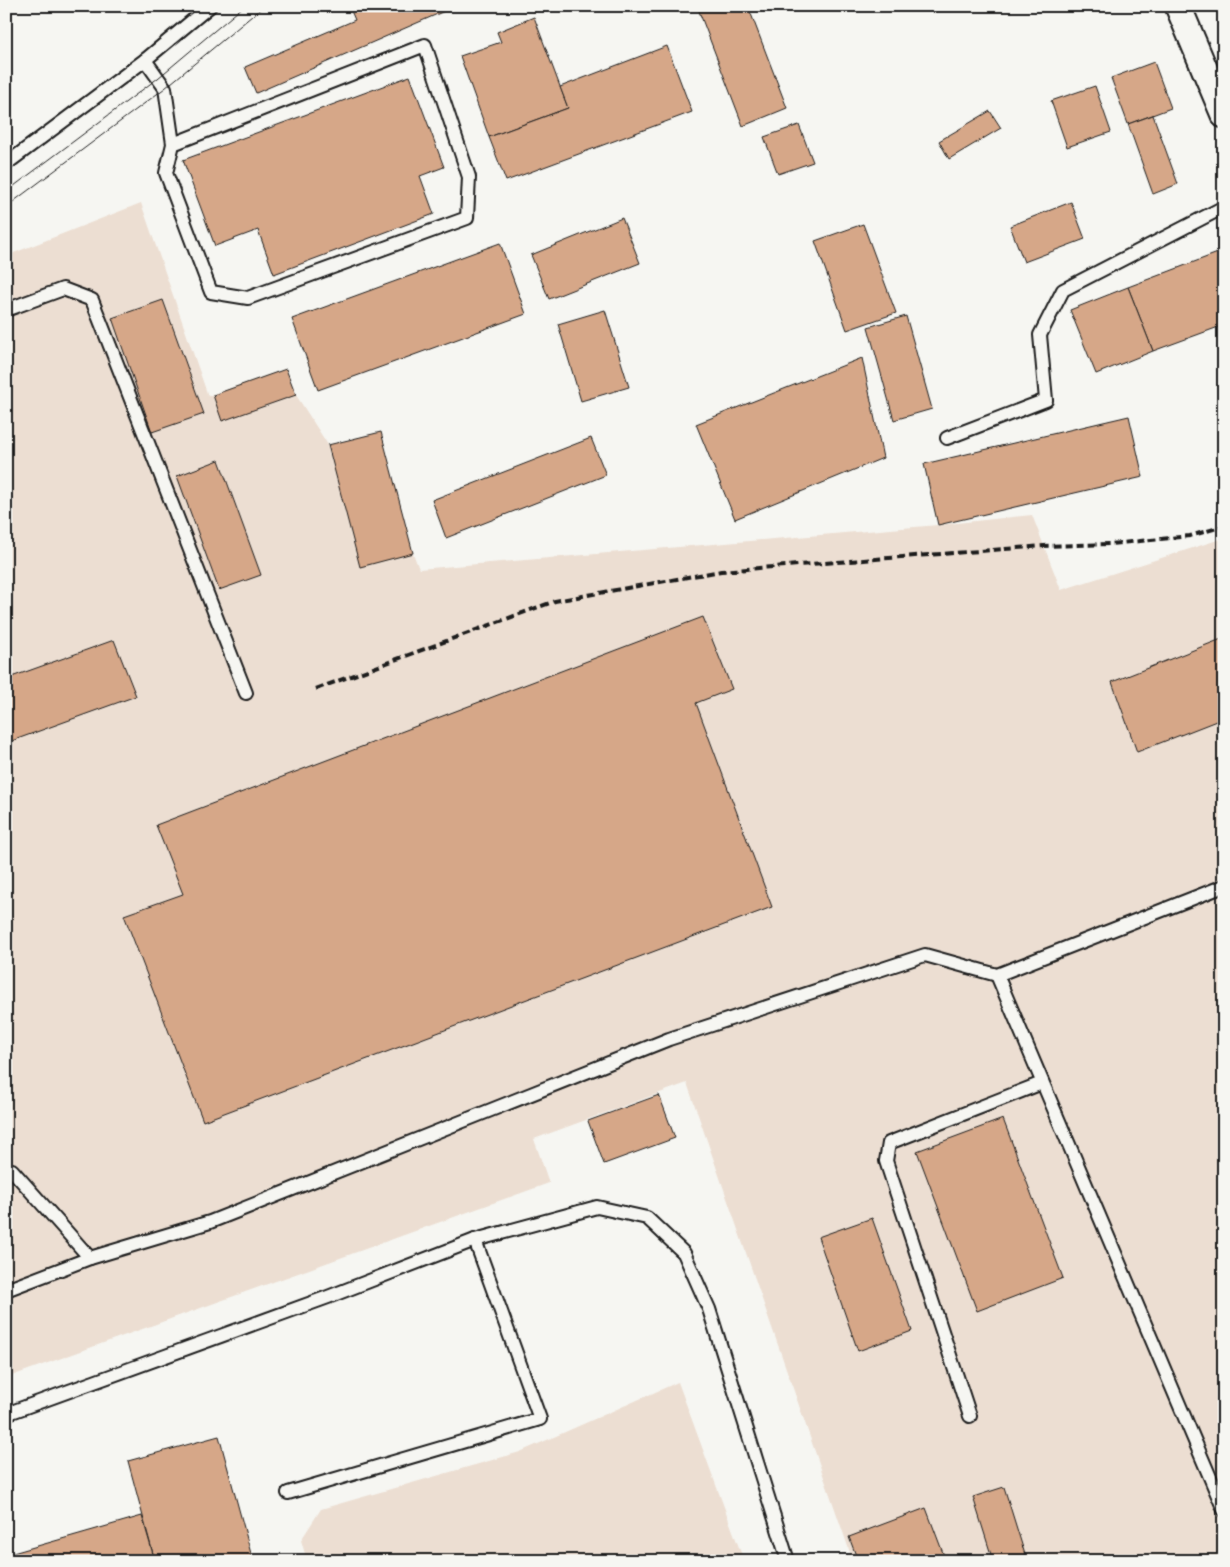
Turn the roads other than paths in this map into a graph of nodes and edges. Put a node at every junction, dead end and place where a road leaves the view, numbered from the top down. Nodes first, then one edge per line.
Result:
1 (210, 6) edge
2 (1178, 6) edge
3 (145, 60) junction
4 (1224, 115) edge
5 (172, 144) junction
6 (6, 164) edge
7 (1224, 207) edge
8 (6, 310) edge
9 (947, 438) dead end
10 (246, 693) dead end
11 (1224, 886) edge
12 (997, 975) junction
13 (1042, 1084) junction
14 (12, 1170) dead end
15 (475, 1240) junction
16 (90, 1258) junction
17 (6, 1290) edge
18 (6, 1414) edge
19 (970, 1416) dead end
20 (288, 1493) dead end
21 (1224, 1510) edge
22 (788, 1561) edge

1 - 3 lane
2 - 4 street
3 - 5 lane
3 - 6 lane
5 - 5 lane
7 - 9 lane
8 - 10 lane
11 - 12 lane
12 - 13 lane
12 - 16 lane
13 - 19 lane
13 - 21 lane
14 - 16 lane
15 - 18 lane
15 - 20 lane
15 - 22 lane
16 - 17 lane

